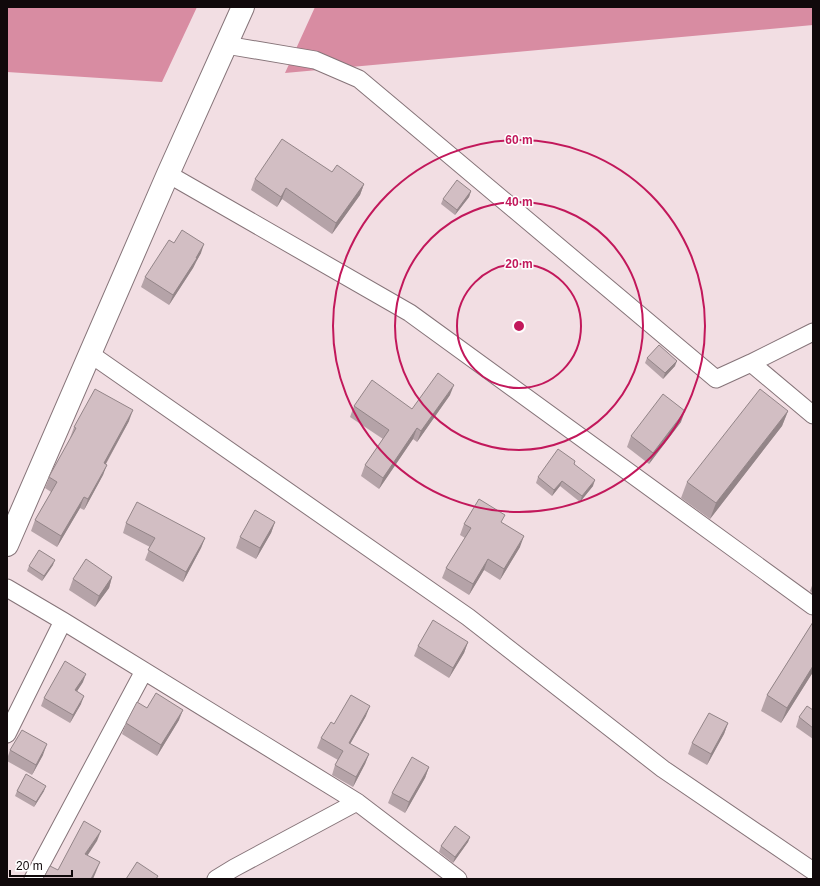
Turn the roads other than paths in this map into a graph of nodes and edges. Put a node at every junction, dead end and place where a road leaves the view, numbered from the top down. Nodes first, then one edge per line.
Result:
1 (243, 7) edge
2 (226, 45) junction
3 (168, 174) junction
4 (813, 332) edge
5 (89, 353) junction
6 (751, 363) junction
7 (813, 415) edge
8 (7, 544) edge
9 (7, 588) edge
10 (813, 606) edge
11 (63, 621) junction
12 (144, 671) junction
13 (7, 734) edge
14 (357, 802) junction
15 (813, 871) edge
16 (33, 879) edge
17 (216, 879) edge
18 (458, 879) edge

1 - 2 street
2 - 3 street
2 - 6 street
3 - 5 street
3 - 10 street
4 - 6 street
5 - 8 street
5 - 15 street
6 - 7 street
9 - 11 street
11 - 12 street
11 - 13 street
12 - 14 street
12 - 16 street
14 - 17 street
14 - 18 street

